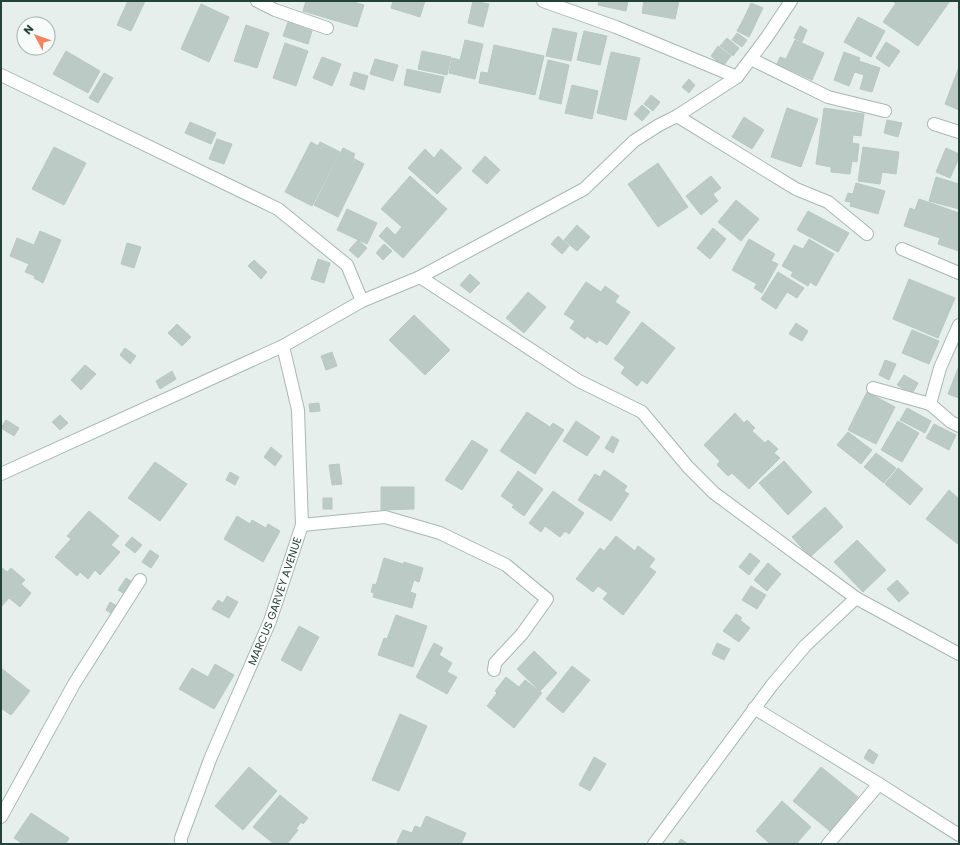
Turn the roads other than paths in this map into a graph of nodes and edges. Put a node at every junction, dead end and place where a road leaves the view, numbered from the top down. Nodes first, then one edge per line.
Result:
1 (257, 1) edge
2 (543, 1) edge
3 (791, 1) edge
4 (327, 28) dead end
5 (751, 59) junction
6 (1, 75) edge
7 (737, 77) junction
8 (886, 111) dead end
9 (677, 116) junction
10 (934, 124) dead end
11 (959, 132) edge
12 (867, 234) dead end
13 (902, 249) dead end
14 (959, 273) edge
15 (420, 277) junction
16 (362, 301) junction
17 (959, 325) edge
18 (284, 346) junction
19 (873, 388) dead end
20 (930, 404) junction
21 (959, 426) edge
22 (1, 474) edge
23 (302, 525) junction
24 (140, 580) dead end
25 (856, 598) junction
26 (959, 654) edge
27 (494, 670) dead end
28 (754, 708) junction
29 (878, 784) junction
30 (1, 817) edge
31 (959, 835) edge
32 (181, 844) edge
33 (654, 844) edge
34 (828, 844) edge

1 - 4 street
2 - 7 street
3 - 5 street
5 - 7 street
5 - 8 street
6 - 16 street
7 - 9 street
9 - 12 street
9 - 15 street
10 - 11 street
13 - 14 street
15 - 16 street
15 - 25 street
16 - 18 street
17 - 20 street
18 - 22 street
18 - 23 street, MARCUS GARVEY AVENUE
19 - 20 street
20 - 21 street
23 - 27 street
23 - 32 street, MARCUS GARVEY AVENUE
24 - 30 street
25 - 26 street
25 - 28 street
28 - 29 street
28 - 33 street
29 - 31 street
29 - 34 street

